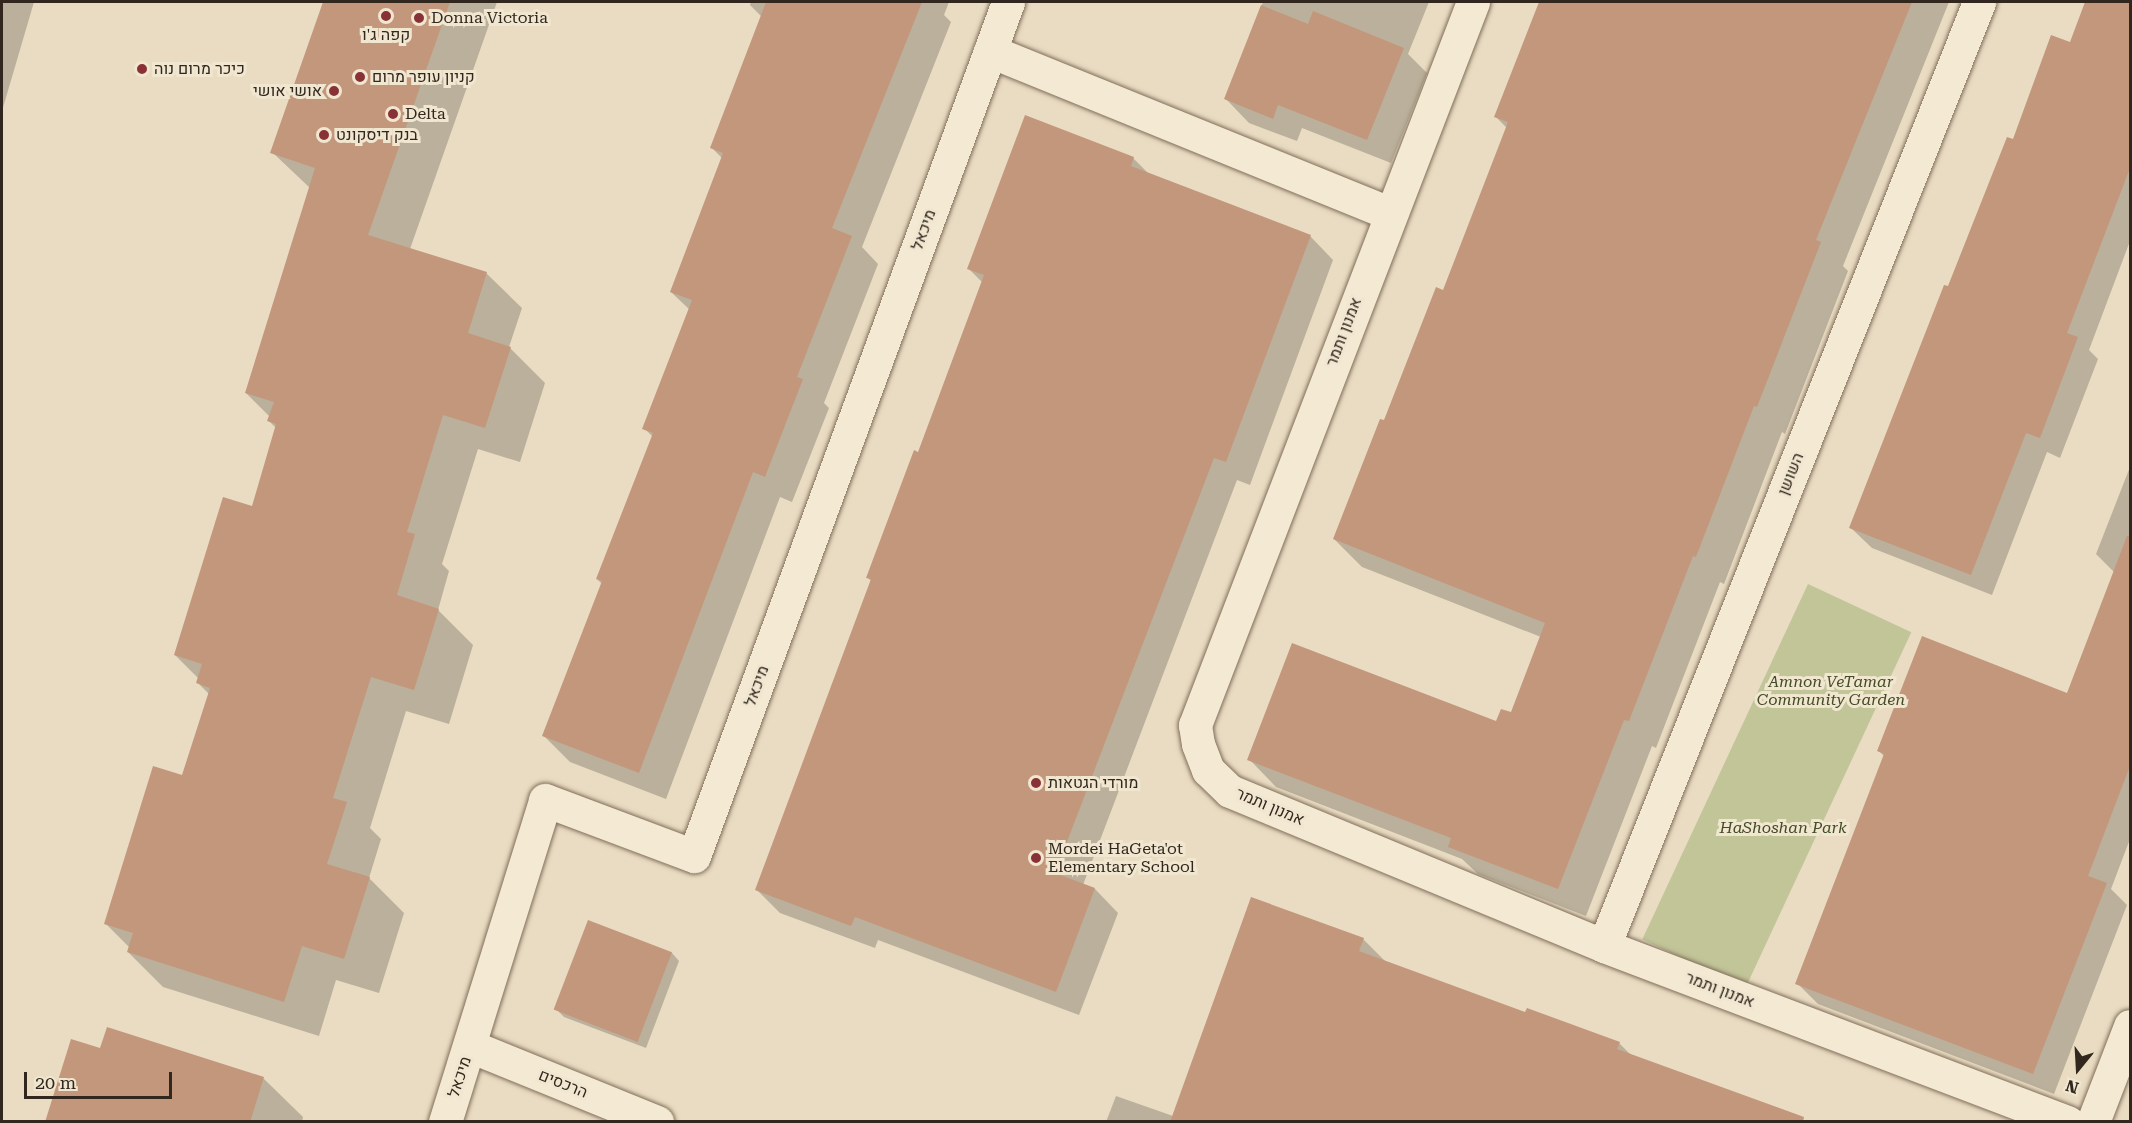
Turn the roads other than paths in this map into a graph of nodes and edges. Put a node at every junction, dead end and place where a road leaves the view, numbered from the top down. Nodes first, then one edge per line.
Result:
1 (1008, 2) edge
2 (1473, 2) edge
3 (1979, 2) edge
4 (990, 51) junction
5 (1389, 213) junction
6 (1604, 946) junction
7 (2130, 1026) edge
8 (470, 1046) junction
9 (446, 1122) edge
10 (657, 1122) edge
11 (2068, 1122) edge
12 (2093, 1122) edge

1 - 4 street, מיכאל
2 - 5 street, אמנון ותמר
3 - 6 street, השושן
4 - 5 street
4 - 8 street, מיכאל
5 - 6 street, אמנון ותמר
6 - 11 street, אמנון ותמר
7 - 12 street
8 - 9 street, מיכאל
8 - 10 street, הרכסים

